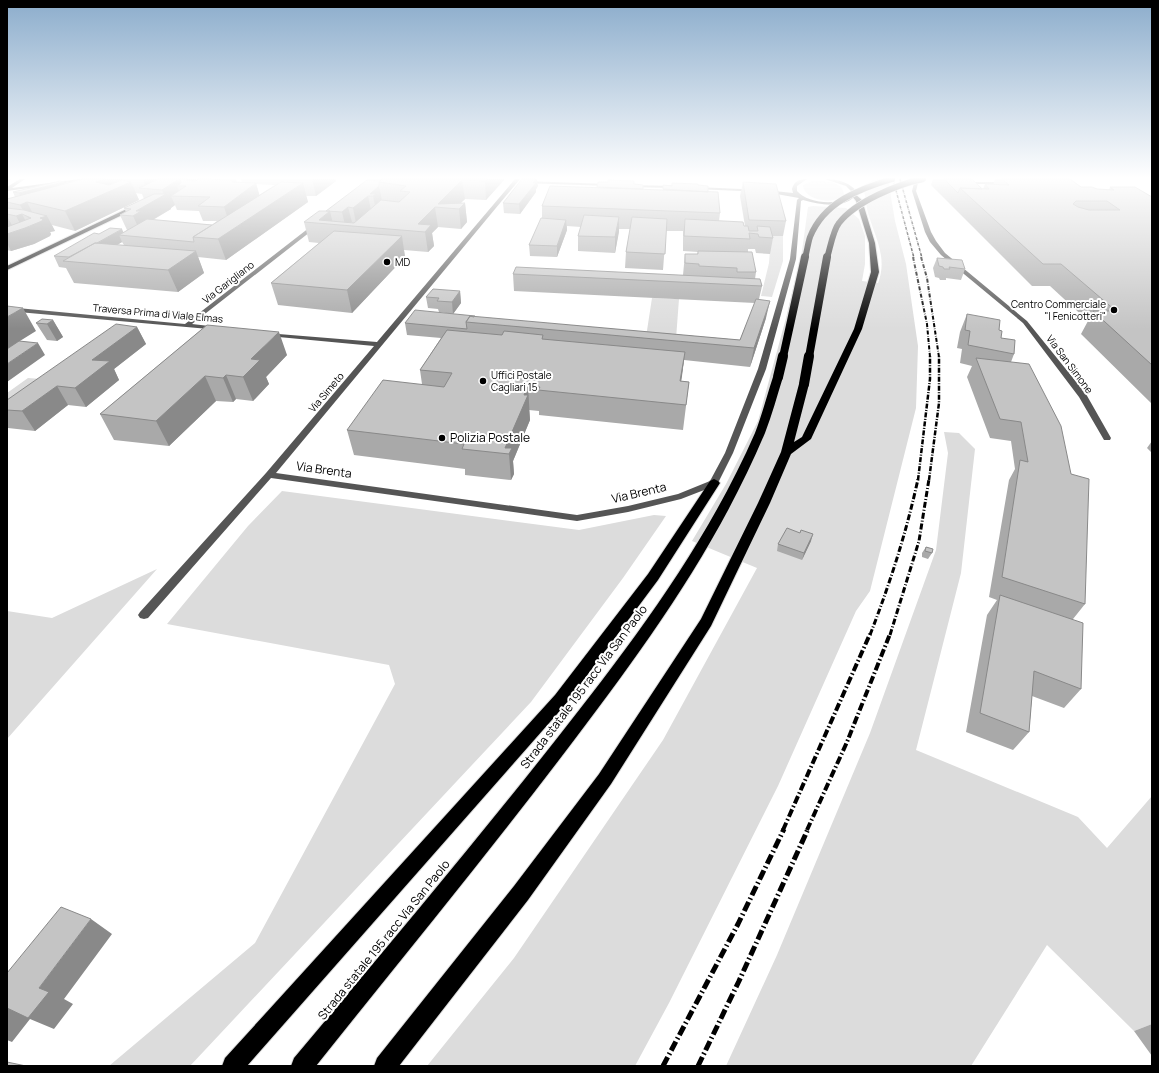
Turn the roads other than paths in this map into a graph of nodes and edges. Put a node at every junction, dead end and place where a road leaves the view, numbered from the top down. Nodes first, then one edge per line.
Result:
1 (88, 229) edge
2 (312, 229) edge
3 (476, 229) edge
4 (796, 229) edge
5 (815, 229) edge
6 (836, 229) edge
7 (868, 229) edge
8 (928, 229) edge
9 (7, 268) edge
10 (7, 309) edge
11 (186, 326) junction
12 (225, 330) edge
13 (264, 333) edge
14 (379, 344) junction
15 (1108, 438) dead end
16 (786, 452) junction
17 (269, 475) junction
18 (714, 483) junction
19 (144, 614) dead end
20 (233, 1066) edge
21 (302, 1066) edge
22 (385, 1066) edge

1 - 9 main road
2 - 11 street, Via Garigliano
3 - 14 street, Via Simeto
4 - 18 street
5 - 21 highway, Strada statale 195 racc Via San Paolo, bridge
6 - 16 highway, bridge
7 - 16 highway
8 - 15 street, Via San Simone
10 - 11 street, Traversa Prima di Viale Elmas
11 - 12 street, Traversa Prima di Viale Elmas
13 - 14 street
14 - 17 street, Via Simeto
16 - 22 highway
17 - 18 street, Via Brenta
17 - 19 street, Via Simeto
18 - 20 highway

